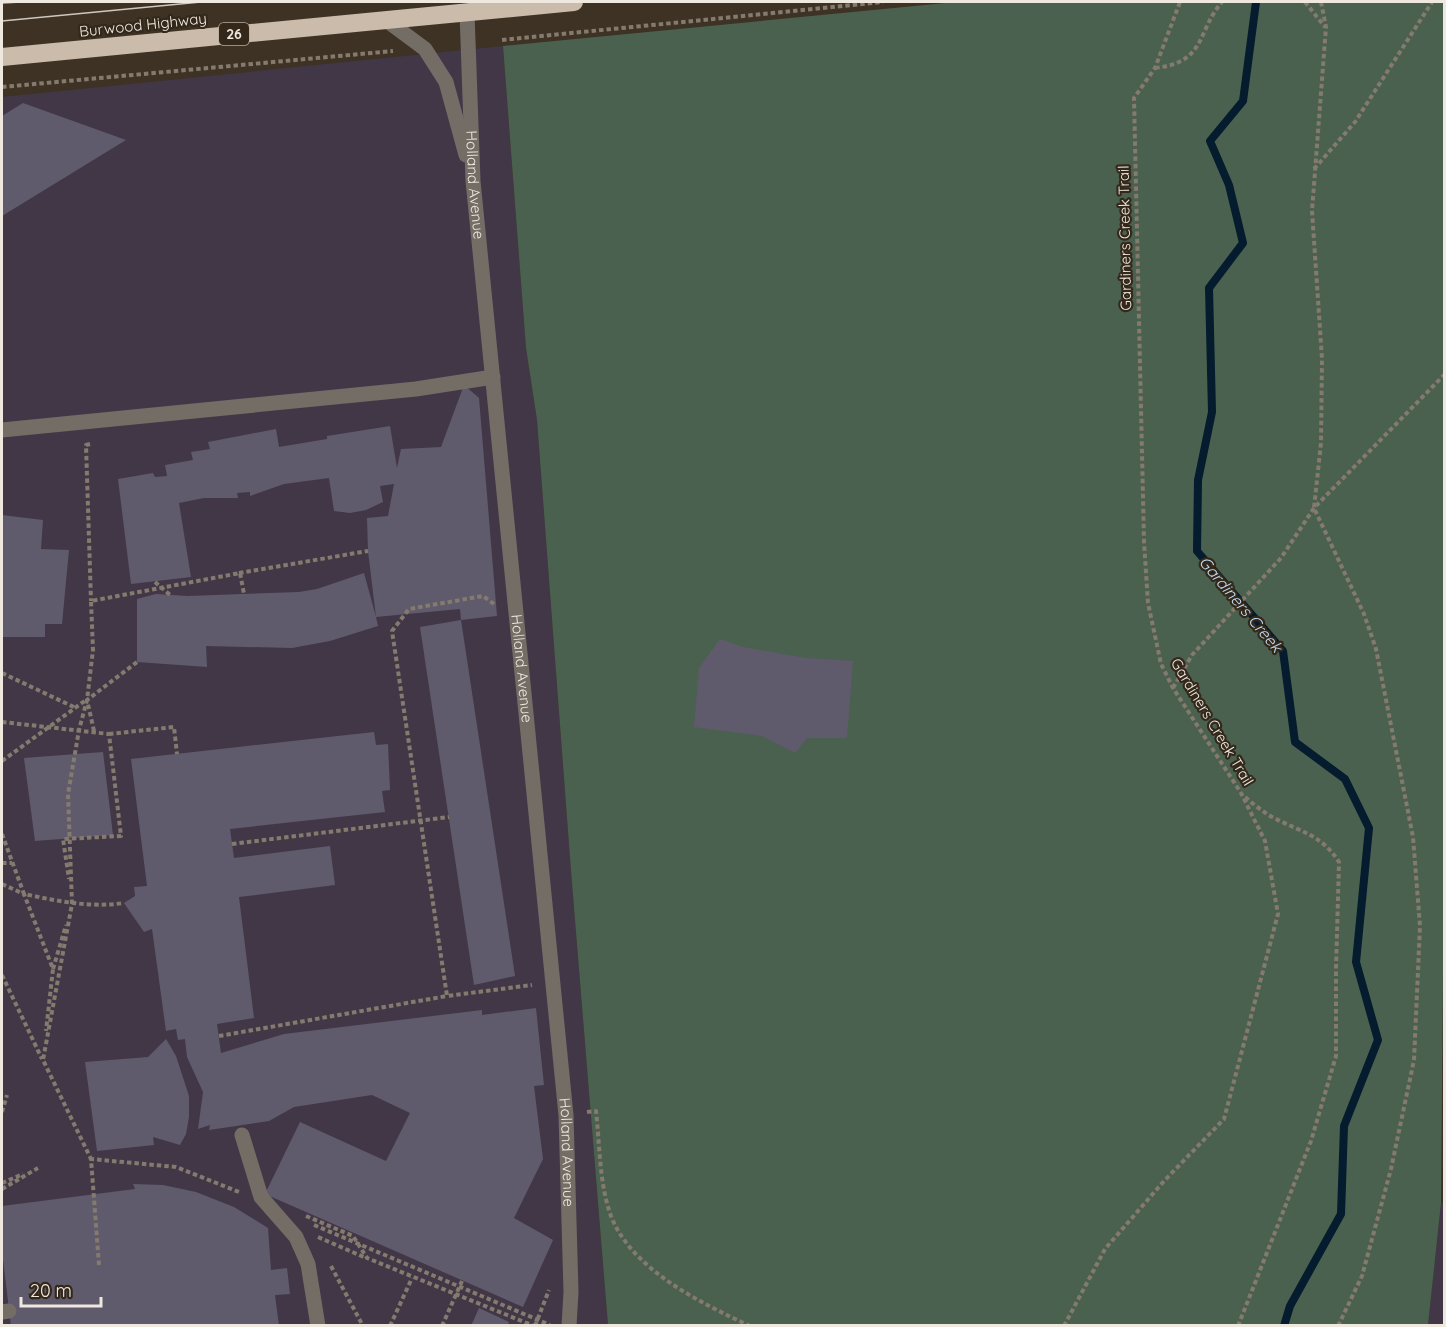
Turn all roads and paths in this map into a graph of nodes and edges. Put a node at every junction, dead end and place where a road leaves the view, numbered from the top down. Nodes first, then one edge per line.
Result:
1 (574, 2) edge
2 (883, 2) edge
3 (1180, 2) edge
4 (1222, 2) edge
5 (1305, 2) edge
6 (1321, 2) edge
7 (1432, 2) edge
8 (466, 7) edge
9 (386, 20) junction
10 (1326, 27) junction
11 (502, 40) dead end
12 (400, 51) dead end
13 (2, 57) edge
14 (1155, 68) junction
15 (2, 87) edge
16 (1314, 170) junction
17 (473, 181) junction
18 (1444, 375) edge
19 (494, 377) junction
20 (2, 430) edge
21 (97, 443) dead end
22 (1314, 508) junction
23 (368, 551) dead end
24 (240, 573) junction
25 (155, 582) dead end
26 (244, 594) dead end
27 (170, 595) dead end
28 (91, 601) junction
29 (409, 609) dead end
30 (137, 662) dead end
31 (2, 673) edge
32 (1173, 688) junction
33 (87, 700) junction
34 (76, 708) junction
35 (2, 722) edge
36 (52, 726) junction
37 (79, 730) junction
38 (94, 732) junction
39 (109, 734) junction
40 (177, 754) dead end
41 (2, 761) edge
42 (1241, 794) junction
43 (449, 817) dead end
44 (421, 821) junction
45 (2, 834) edge
46 (232, 844) dead end
47 (2, 862) edge
48 (12, 863) junction
49 (2, 884) edge
50 (24, 894) junction
51 (124, 903) dead end
52 (72, 904) junction
53 (52, 969) junction
54 (2, 975) edge
55 (534, 985) dead end
56 (447, 996) junction
57 (219, 1036) dead end
58 (44, 1060) junction
59 (7, 1095) dead end
60 (2, 1112) edge
61 (566, 1115) junction
62 (242, 1135) dead end
63 (91, 1159) junction
64 (2, 1183) edge
65 (2, 1189) edge
66 (245, 1194) dead end
67 (302, 1214) dead end
68 (297, 1218) dead end
69 (308, 1223) junction
70 (311, 1229) dead end
71 (320, 1246) dead end
72 (326, 1256) dead end
73 (367, 1258) junction
74 (99, 1265) dead end
75 (412, 1278) junction
76 (462, 1281) dead end
77 (456, 1293) junction
78 (318, 1326) edge
79 (363, 1326) edge
80 (390, 1326) edge
81 (442, 1326) edge
82 (534, 1326) edge
83 (551, 1326) edge
84 (569, 1326) edge
85 (750, 1326) edge
86 (1064, 1326) edge
87 (1238, 1326) edge
88 (1338, 1326) edge

1 - 8 highway, Burwood Highway / 26
2 - 11 path
3 - 14 path, Gardiners Creek Trail
4 - 14 path
5 - 10 path
6 - 10 path
7 - 16 path
8 - 9 highway, Burwood Highway / 26
8 - 17 lane, Holland Avenue
9 - 13 highway, Burwood Highway / 26
9 - 17 lane
10 - 16 path
12 - 15 path
14 - 32 path, Gardiners Creek Trail
16 - 22 path
17 - 19 lane, Holland Avenue
18 - 22 path
19 - 20 lane
19 - 61 lane, Holland Avenue
21 - 28 path
22 - 32 path
22 - 88 path
23 - 24 path
24 - 26 path
24 - 28 path
25 - 27 path
28 - 33 path
29 - 44 path
30 - 33 path
31 - 34 path
32 - 42 path, Gardiners Creek Trail
33 - 34 path
33 - 37 path
33 - 38 path
34 - 36 path
35 - 36 path
36 - 37 path
36 - 41 path
37 - 38 path
37 - 52 path
38 - 39 path
39 - 40 path
39 - 52 path
42 - 86 path, Gardiners Creek Trail
42 - 87 path
43 - 44 path
44 - 46 path
44 - 56 path
45 - 48 path
47 - 48 path
48 - 50 path
49 - 50 path
50 - 52 path
50 - 53 path
51 - 52 path
52 - 53 path
52 - 58 path
53 - 58 path
54 - 63 path
55 - 56 path
56 - 57 path
58 - 63 path
59 - 60 path
61 - 84 lane, Holland Avenue
61 - 85 path
62 - 78 lane
63 - 66 path
63 - 74 path
64 - 65 path
67 - 73 path
68 - 69 path
69 - 70 path
69 - 83 path
71 - 73 path
72 - 79 path
73 - 75 path
75 - 77 path
75 - 80 path
76 - 77 path
77 - 81 path
77 - 82 path

